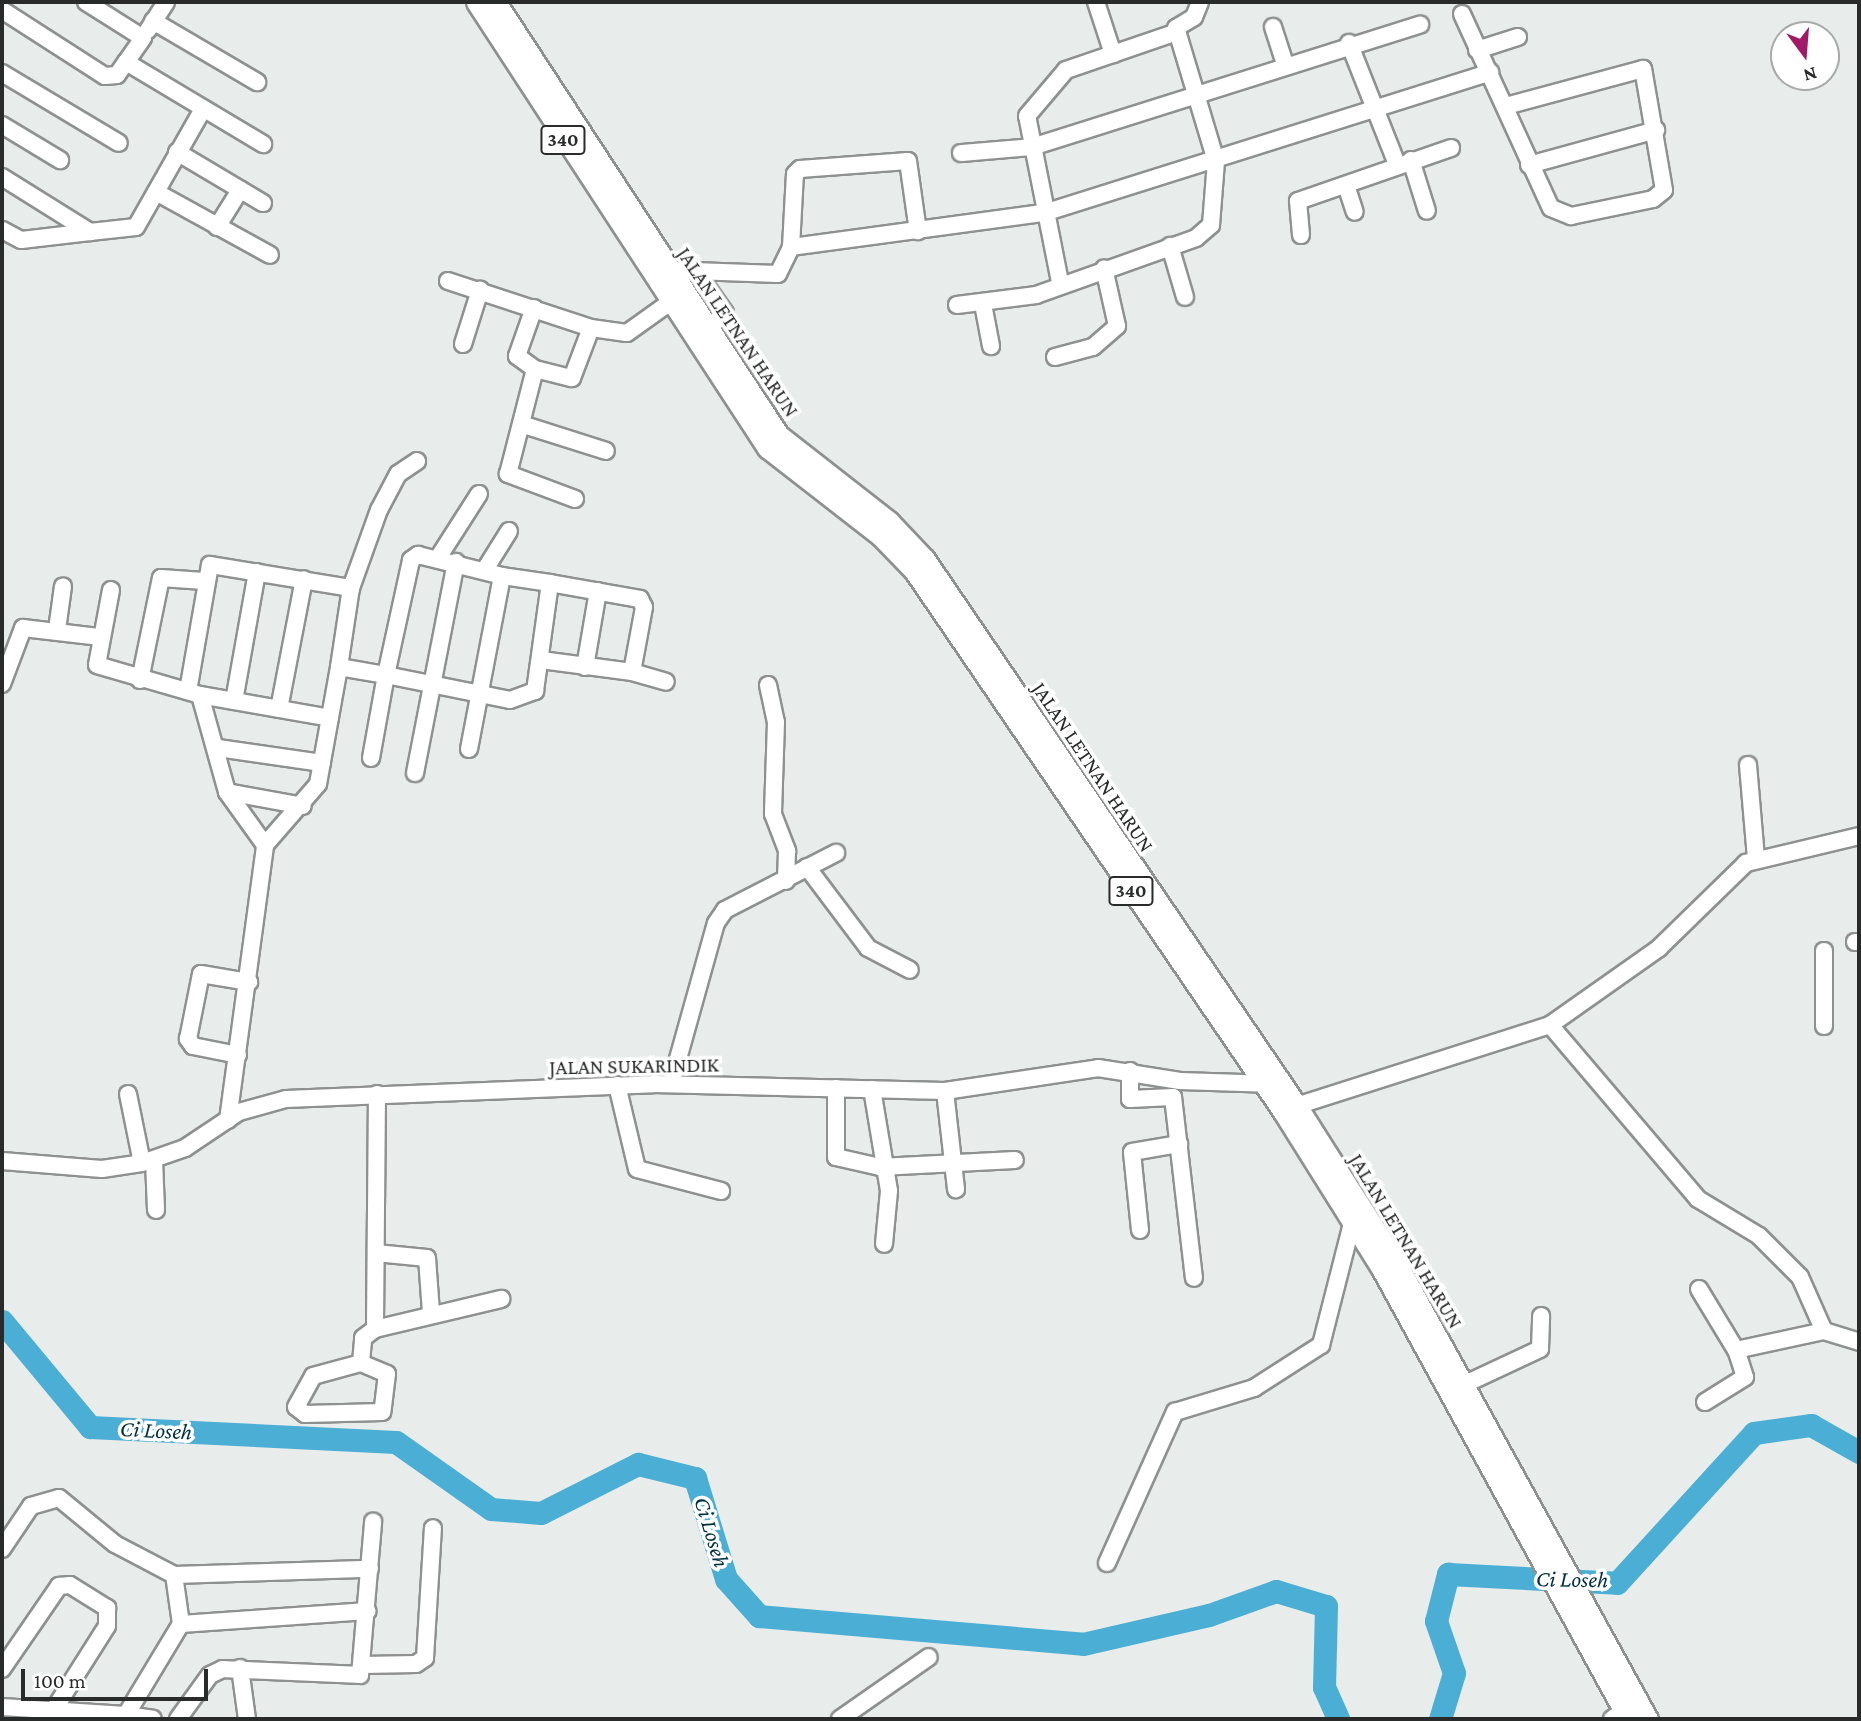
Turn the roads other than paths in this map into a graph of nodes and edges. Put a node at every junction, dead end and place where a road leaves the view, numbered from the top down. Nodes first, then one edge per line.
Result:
1 (86, 2) edge
2 (166, 2) edge
3 (1096, 2) edge
4 (1199, 2) edge
5 (488, 5) edge
6 (4, 9) edge
7 (1462, 14) dead end
8 (153, 21) junction
9 (1420, 25) dead end
10 (1273, 27) dead end
11 (1177, 32) junction
12 (1518, 37) dead end
13 (143, 38) junction
14 (1349, 43) junction
15 (1477, 50) junction
16 (1113, 54) junction
17 (127, 62) junction
18 (1285, 65) junction
19 (1490, 72) junction
20 (2, 73) edge
21 (257, 82) dead end
22 (1194, 95) junction
23 (1376, 104) junction
24 (1506, 106) junction
25 (204, 109) junction
26 (2, 125) edge
27 (1656, 131) junction
28 (119, 143) dead end
29 (263, 144) dead end
30 (1031, 147) junction
31 (1451, 148) dead end
32 (177, 152) junction
33 (961, 153) dead end
34 (60, 160) dead end
35 (1216, 161) junction
36 (1404, 162) junction
37 (1530, 165) junction
38 (2, 177) edge
39 (1346, 185) junction
40 (240, 190) junction
41 (156, 192) junction
42 (262, 203) dead end
43 (1427, 211) dead end
44 (1355, 212) dead end
45 (1044, 213) junction
46 (217, 227) junction
47 (2, 230) edge
48 (918, 231) junction
49 (90, 232) junction
50 (1301, 235) dead end
51 (1170, 246) junction
52 (791, 247) junction
53 (270, 255) dead end
54 (1104, 268) junction
55 (659, 273) junction
56 (697, 273) junction
57 (448, 281) dead end
58 (1060, 282) junction
59 (480, 290) junction
60 (1185, 297) dead end
61 (670, 303) junction
62 (983, 304) junction
63 (957, 305) dead end
64 (534, 308) junction
65 (591, 328) junction
66 (708, 329) junction
67 (463, 344) dead end
68 (991, 346) dead end
69 (1055, 357) dead end
70 (535, 369) junction
71 (521, 424) junction
72 (606, 451) dead end
73 (417, 461) dead end
74 (479, 494) dead end
75 (575, 499) dead end
76 (509, 531) dead end
77 (438, 558) junction
78 (456, 562) junction
79 (484, 571) junction
80 (257, 572) junction
81 (502, 576) junction
82 (304, 579) junction
83 (204, 581) junction
84 (550, 583) junction
85 (63, 586) dead end
86 (351, 588) junction
87 (111, 590) dead end
88 (598, 591) junction
89 (57, 630) junction
90 (100, 637) junction
91 (541, 660) junction
92 (338, 667) junction
93 (585, 667) junction
94 (632, 672) junction
95 (386, 675) junction
96 (140, 680) junction
97 (431, 682) junction
98 (666, 682) dead end
99 (2, 684) edge
100 (768, 685) dead end
101 (478, 692) junction
102 (194, 693) junction
103 (234, 701) junction
104 (279, 709) junction
105 (330, 718) junction
106 (218, 748) junction
107 (469, 749) dead end
108 (371, 758) dead end
109 (322, 763) junction
110 (1748, 765) dead end
111 (415, 773) dead end
112 (227, 792) junction
113 (303, 806) junction
114 (1086, 812) junction
115 (1859, 836) edge
116 (265, 845) junction
117 (836, 853) dead end
118 (1756, 858) junction
119 (807, 867) junction
120 (786, 881) junction
121 (1824, 951) dead end
122 (910, 970) dead end
123 (249, 982) junction
124 (1550, 1025) junction
125 (1824, 1026) dead end
126 (238, 1055) junction
127 (1130, 1072) junction
128 (671, 1084) junction
129 (1272, 1084) junction
130 (617, 1085) junction
131 (836, 1088) junction
132 (872, 1089) junction
133 (945, 1091) junction
134 (128, 1094) dead end
135 (377, 1094) junction
136 (1289, 1108) junction
137 (228, 1120) junction
138 (1179, 1144) junction
139 (1015, 1160) dead end
140 (2, 1161) edge
141 (148, 1161) junction
142 (955, 1165) junction
143 (880, 1167) junction
144 (956, 1189) dead end
145 (721, 1191) dead end
146 (156, 1210) dead end
147 (1352, 1223) junction
148 (1140, 1230) dead end
149 (884, 1244) dead end
150 (376, 1253) junction
151 (1194, 1278) dead end
152 (1699, 1289) dead end
153 (501, 1299) dead end
154 (431, 1313) junction
155 (1541, 1316) dead end
156 (375, 1329) junction
157 (1824, 1331) junction
158 (1859, 1342) edge
159 (1735, 1350) junction
160 (361, 1363) junction
161 (1463, 1385) junction
162 (1705, 1402) dead end
163 (373, 1522) dead end
164 (433, 1528) dead end
165 (2, 1549) edge
166 (1547, 1557) junction
167 (1107, 1563) dead end
168 (370, 1569) junction
169 (174, 1575) junction
170 (368, 1611) junction
171 (181, 1624) junction
172 (929, 1657) dead end
173 (363, 1665) junction
174 (240, 1668) junction
175 (2, 1670) edge
176 (2, 1707) edge
177 (1625, 1712) edge
178 (848, 1713) edge
179 (126, 1715) junction
180 (50, 1716) edge
181 (147, 1719) edge
182 (153, 1719) edge
183 (178, 1719) edge
184 (247, 1719) edge
185 (1648, 1719) edge

1 - 13 street
2 - 8 street
3 - 16 street
4 - 11 street
5 - 55 main road, JALAN LETNAN HARUN / 340
6 - 17 street
7 - 15 street
8 - 13 street
8 - 21 street
9 - 14 street
10 - 18 street
11 - 16 street
11 - 22 street
12 - 15 street
13 - 17 street
14 - 18 street
14 - 23 street
15 - 19 street
16 - 30 street
17 - 25 street
18 - 22 street
19 - 23 street
19 - 24 street
20 - 28 street
22 - 30 street
22 - 35 street
23 - 35 street
23 - 36 street
24 - 27 street
24 - 37 street
25 - 29 street
25 - 32 street
26 - 34 street
27 - 37 street
27 - 37 street
30 - 33 street
30 - 45 street
31 - 36 street
32 - 40 street
32 - 41 street
35 - 45 street
35 - 51 street
36 - 39 street
36 - 43 street
38 - 49 street
39 - 44 street
39 - 50 street
40 - 42 street
40 - 46 street
41 - 46 street
41 - 49 street
45 - 48 street
45 - 58 street
46 - 53 street
47 - 49 street
48 - 52 street
48 - 52 street
51 - 54 street
51 - 60 street
52 - 56 street
54 - 58 street
54 - 69 street
55 - 56 street
55 - 61 main road, JALAN LETNAN HARUN / 340
55 - 66 main road, JALAN LETNAN HARUN / 340
56 - 66 street
57 - 59 street
58 - 62 street
59 - 64 street
59 - 67 street
61 - 65 street
61 - 114 main road, JALAN LETNAN HARUN / 340
62 - 63 street
62 - 68 street
64 - 65 street
64 - 70 street
65 - 70 street
66 - 114 main road, JALAN LETNAN HARUN / 340
70 - 71 street
71 - 72 street
71 - 75 street
73 - 86 street
74 - 77 street
76 - 79 street
77 - 78 street
77 - 95 street
78 - 79 street
78 - 97 street
79 - 81 street
80 - 82 street
80 - 83 street
80 - 103 street
81 - 84 street
81 - 101 street
82 - 86 street
82 - 104 street
83 - 96 street
83 - 102 street
84 - 88 street
84 - 91 street
85 - 89 street
86 - 92 street
87 - 90 street
88 - 93 street
88 - 94 street
89 - 90 street
89 - 99 street
90 - 96 street
91 - 93 street
91 - 101 street
92 - 95 street
92 - 105 street
93 - 94 street
94 - 98 street
95 - 97 street
95 - 108 street
96 - 102 street
97 - 101 street
97 - 111 street
100 - 120 street
101 - 107 street
102 - 103 street
102 - 106 street
103 - 104 street
104 - 105 street
105 - 109 street
106 - 109 street
106 - 112 street
109 - 113 street
110 - 118 street
112 - 113 street
112 - 116 street
113 - 116 street
114 - 129 main road, JALAN LETNAN HARUN / 340
115 - 118 street
116 - 123 street
117 - 119 street
118 - 124 street
119 - 120 street
119 - 122 street
120 - 128 street
121 - 125 street
123 - 126 street
123 - 126 street
124 - 136 street
124 - 157 street
126 - 137 street
127 - 129 street, JALAN SUKARINDIK
127 - 133 street, JALAN SUKARINDIK
127 - 138 street
128 - 130 street, JALAN SUKARINDIK
128 - 131 street, JALAN SUKARINDIK
129 - 136 main road, JALAN LETNAN HARUN / 340
130 - 135 street, JALAN SUKARINDIK
130 - 145 street
131 - 132 street, JALAN SUKARINDIK
131 - 143 street
132 - 133 street, JALAN SUKARINDIK
132 - 143 street
133 - 142 street
134 - 141 street
135 - 137 street, JALAN SUKARINDIK
135 - 150 street
136 - 147 main road, JALAN LETNAN HARUN / 340
136 - 161 main road, JALAN LETNAN HARUN / 340
137 - 141 street, JALAN SUKARINDIK
138 - 148 street
138 - 151 street
139 - 142 street
140 - 141 street, JALAN SUKARINDIK
141 - 146 street
142 - 143 street
142 - 144 street
143 - 149 street
147 - 166 main road, JALAN LETNAN HARUN / 340
147 - 167 street
150 - 154 street
150 - 156 street
152 - 159 street
153 - 154 street
154 - 156 street
155 - 161 street
156 - 160 street
157 - 158 street
157 - 159 street
159 - 162 street
160 - 160 street
161 - 166 main road, JALAN LETNAN HARUN / 340
163 - 168 street
164 - 173 street
165 - 169 street
166 - 177 main road, JALAN LETNAN HARUN / 340
168 - 169 street
168 - 170 street
169 - 171 street
170 - 171 street
170 - 173 street
171 - 179 street
172 - 178 street
173 - 174 street
174 - 183 street
174 - 184 street
175 - 180 street
176 - 180 street
177 - 185 main road, JALAN LETNAN HARUN / 340
179 - 180 street
179 - 181 street
181 - 182 street

